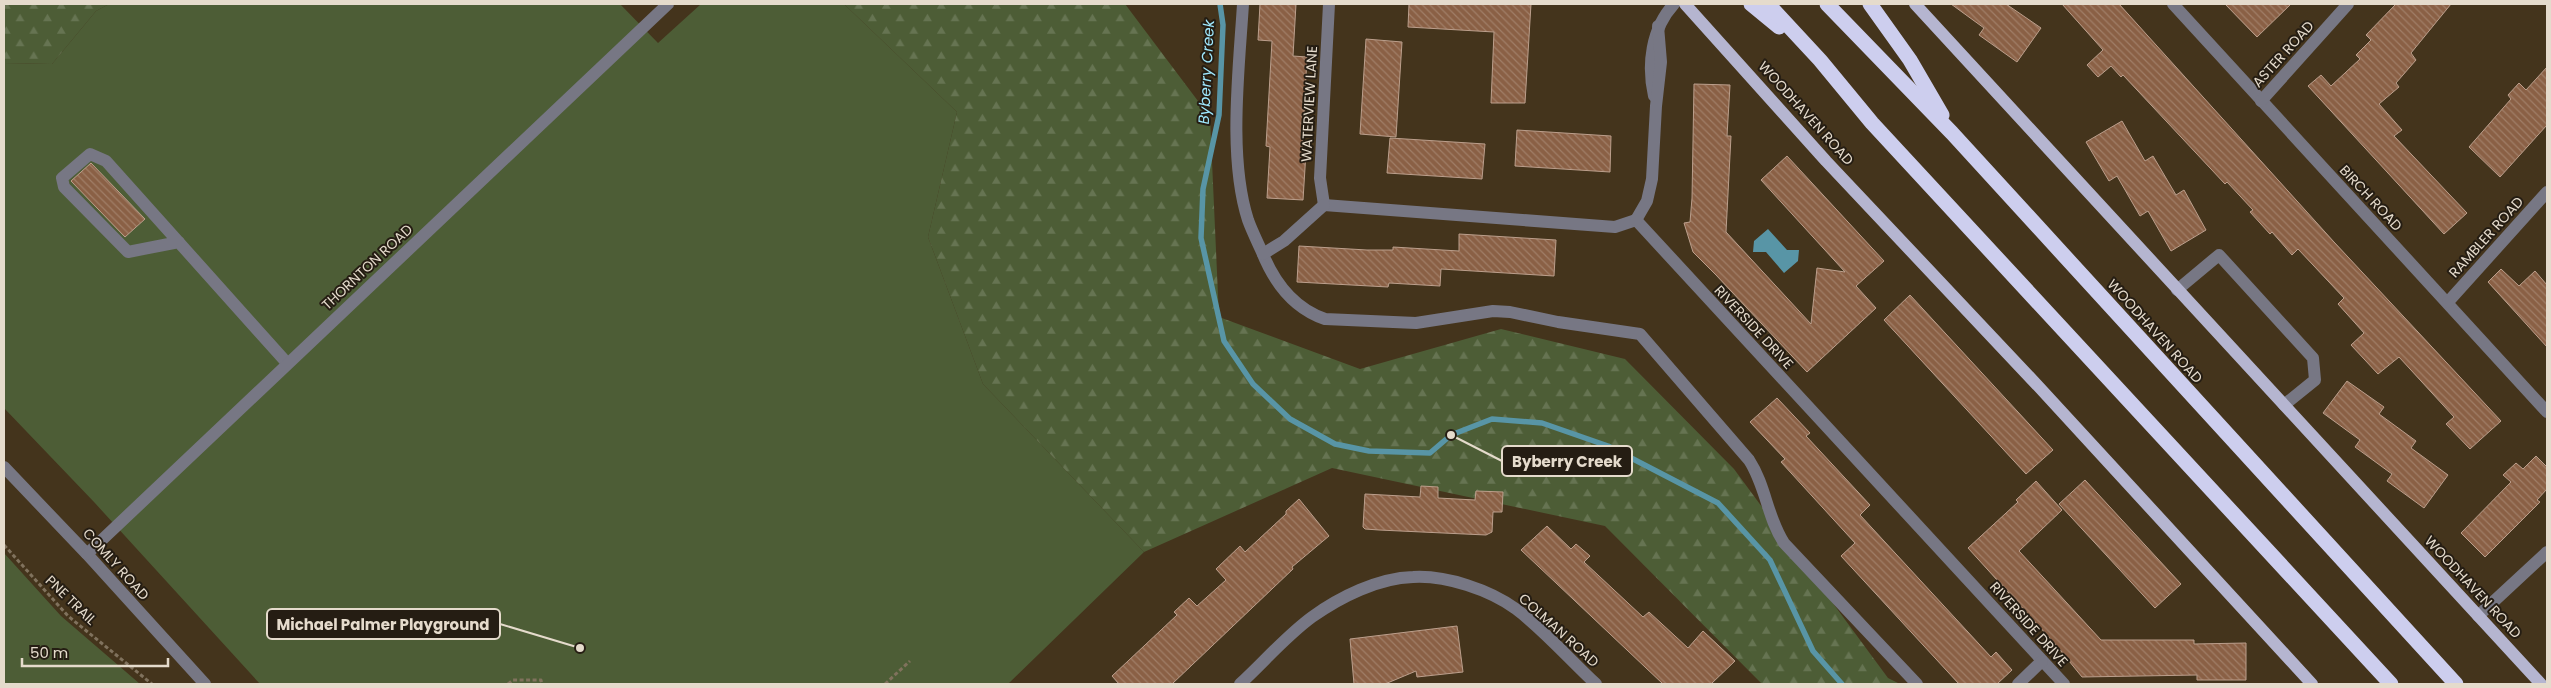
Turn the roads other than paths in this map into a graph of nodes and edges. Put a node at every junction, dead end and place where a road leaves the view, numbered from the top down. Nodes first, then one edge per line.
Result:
1 (668, 4) edge
2 (1243, 4) edge
3 (1330, 4) edge
4 (1674, 4) edge
5 (1685, 4) edge
6 (1751, 4) edge
7 (1768, 4) edge
8 (1827, 4) edge
9 (1870, 4) edge
10 (1915, 4) edge
11 (2173, 4) edge
12 (2348, 4) edge
13 (1820, 60) junction
14 (2261, 101) junction
15 (1952, 134) junction
16 (2547, 192) edge
17 (1324, 205) junction
18 (1636, 220) junction
19 (179, 242) junction
20 (1262, 254) junction
21 (2178, 290) junction
22 (2448, 302) junction
23 (287, 363) junction
24 (2284, 405) junction
25 (2547, 412) edge
26 (4, 467) edge
27 (2547, 552) edge
28 (87, 554) junction
29 (2478, 616) junction
30 (2042, 661) junction
31 (205, 684) edge
32 (1240, 684) edge
33 (1596, 684) edge
34 (1917, 684) edge
35 (2018, 684) edge
36 (2064, 684) edge
37 (2312, 684) edge
38 (2391, 684) edge
39 (2456, 684) edge
40 (2541, 684) edge

1 - 23 street, THORNTON ROAD
2 - 20 street
3 - 17 street, WATERVIEW LANE
4 - 18 street
5 - 37 main road, WOODHAVEN ROAD
6 - 13 highway
7 - 13 highway
8 - 15 highway, WOODHAVEN ROAD
9 - 15 highway
10 - 21 main road, WOODHAVEN ROAD
11 - 14 street, BIRCH ROAD
12 - 14 street, ASTER ROAD
13 - 38 highway
14 - 22 street, BIRCH ROAD
15 - 39 highway, WOODHAVEN ROAD
16 - 22 street, RAMBLER ROAD
17 - 18 street
17 - 20 street
18 - 30 street, RIVERSIDE DRIVE
19 - 19 street
19 - 23 street
20 - 34 street
21 - 24 main road, WOODHAVEN ROAD
21 - 24 street
22 - 25 street, BIRCH ROAD
23 - 28 street, THORNTON ROAD
24 - 29 main road, WOODHAVEN ROAD
26 - 28 street, COMLY ROAD
27 - 29 street
28 - 31 street, COMLY ROAD
29 - 40 main road, WOODHAVEN ROAD
30 - 35 street
30 - 36 street, RIVERSIDE DRIVE
32 - 33 street, COLMAN ROAD

